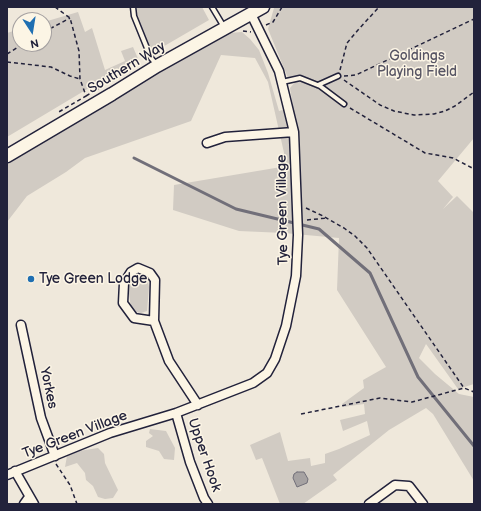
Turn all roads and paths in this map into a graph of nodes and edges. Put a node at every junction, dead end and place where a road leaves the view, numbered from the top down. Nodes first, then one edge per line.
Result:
1 (55, 7) edge
2 (133, 7) edge
3 (212, 7) edge
4 (263, 7) edge
5 (282, 7) edge
6 (379, 7) edge
7 (251, 14) junction
8 (70, 18) junction
9 (474, 20) edge
10 (52, 28) edge
11 (225, 29) junction
12 (260, 29) junction
13 (7, 62) edge
14 (157, 66) junction
15 (338, 76) junction
16 (80, 79) junction
17 (282, 82) junction
18 (318, 85) junction
19 (474, 92) edge
20 (344, 104) joint
21 (53, 116) dead end
22 (294, 132) junction
23 (207, 143) dead end
24 (7, 156) edge
25 (474, 169) edge
26 (297, 204) junction
27 (327, 218) junction
28 (298, 221) junction
29 (154, 321) junction
30 (21, 324) dead end
31 (464, 388) junction
32 (474, 392) edge
33 (198, 405) junction
34 (176, 413) junction
35 (301, 414) dead end
36 (53, 456) junction
37 (15, 471) junction
38 (7, 476) edge
39 (32, 500) edge
40 (24, 504) edge
41 (77, 504) edge
42 (208, 504) edge
43 (369, 504) edge
44 (423, 504) edge

1 - 8 path
2 - 14 lane
3 - 11 lane
4 - 7 main road, Southern Way
5 - 12 path
6 - 15 path
7 - 11 main road, Southern Way
7 - 12 street, Tye Green Village
8 - 10 path
8 - 16 path
9 - 15 path
11 - 14 main road, Southern Way
12 - 17 street, Tye Green Village
13 - 16 path
14 - 24 main road, Southern Way
15 - 18 lane
15 - 19 path
16 - 21 path
17 - 18 lane
17 - 22 street, Tye Green Village
18 - 20 lane
20 - 25 path
22 - 23 street, Tye Green Village
22 - 26 street, Tye Green Village
26 - 27 path
26 - 28 street, Tye Green Village
27 - 28 path
27 - 31 path
28 - 33 street, Tye Green Village
29 - 29 street
29 - 33 street
30 - 36 street, Yorkes
31 - 32 path
31 - 35 path
33 - 34 street, Tye Green Village
34 - 36 street, Tye Green Village
34 - 42 street, Upper Hook
36 - 37 street, Tye Green Village
36 - 41 path
37 - 38 street, Tye Green Village
37 - 39 street
39 - 40 street
43 - 44 street

